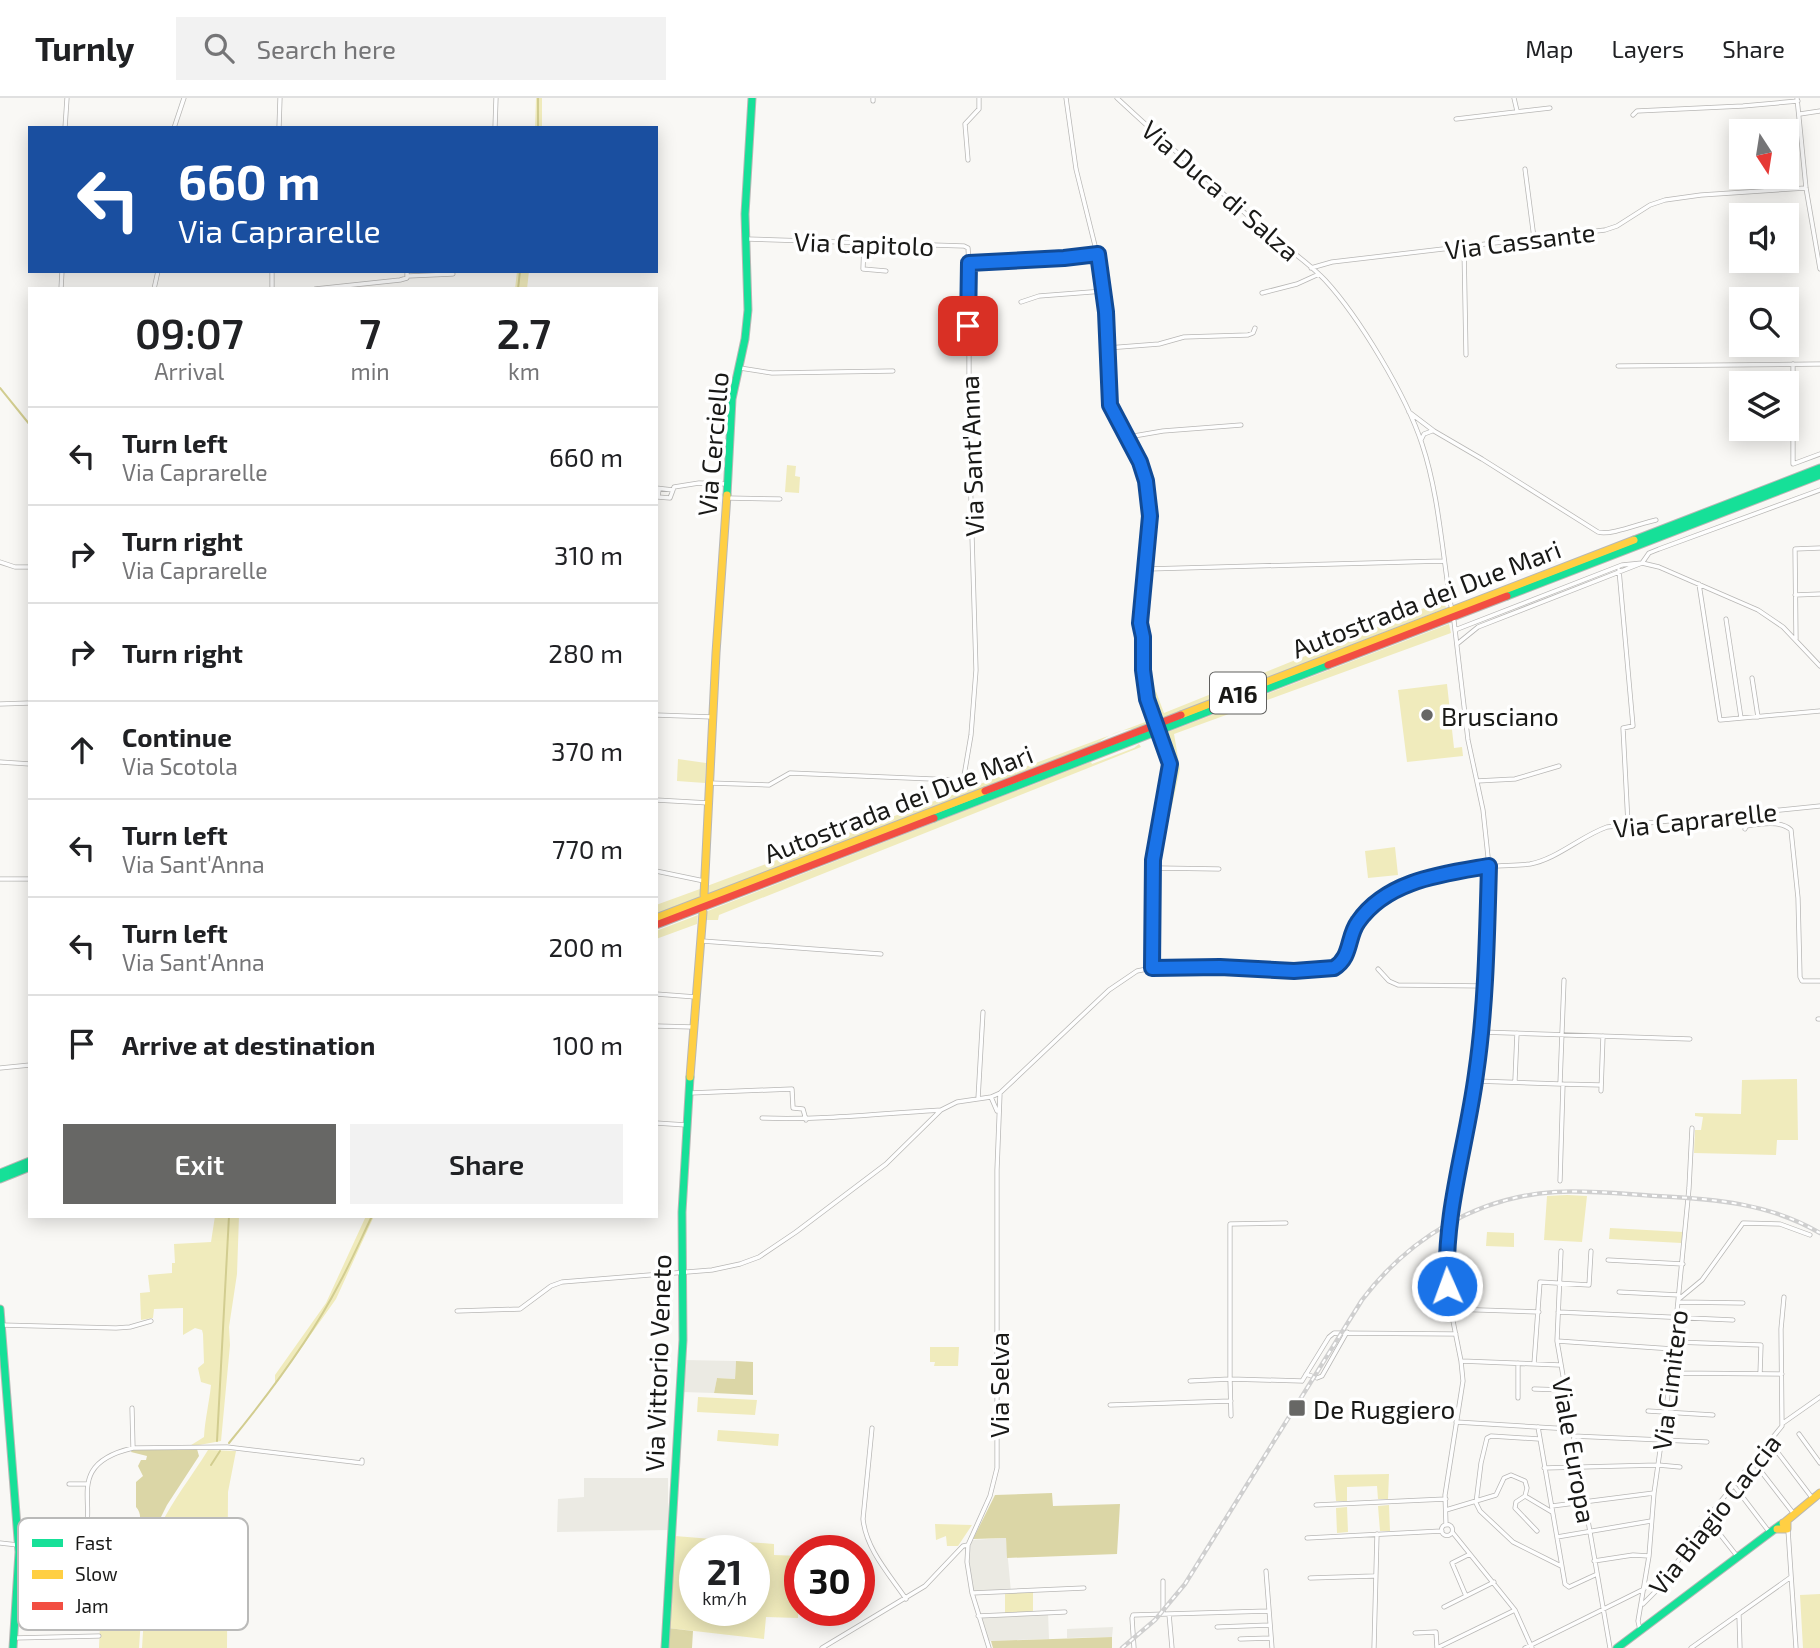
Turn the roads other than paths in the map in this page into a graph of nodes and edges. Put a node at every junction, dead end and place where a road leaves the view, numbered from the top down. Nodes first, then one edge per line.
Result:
1 (66, 98) edge
2 (184, 98) edge
3 (280, 98) edge
4 (496, 98) edge
5 (752, 98) edge
6 (979, 98) edge
7 (1066, 98) edge
8 (1117, 98) edge
9 (1514, 98) edge
10 (1798, 99) edge
11 (1550, 108) dead end
12 (1517, 111) junction
13 (1820, 111) edge
14 (1800, 114) junction
15 (1633, 116) dead end
16 (1456, 119) dead end
17 (65, 126) edge
18 (175, 126) edge
19 (279, 126) edge
20 (495, 126) edge
21 (968, 160) dead end
22 (1525, 169) dead end
23 (1806, 188) junction
24 (1534, 238) junction
25 (744, 239) junction
26 (864, 242) junction
27 (1464, 247) junction
28 (1098, 254) junction
29 (969, 263) junction
30 (1311, 268) junction
31 (1820, 269) edge
32 (886, 271) dead end
33 (407, 274) edge
34 (453, 274) dead end
35 (1319, 274) junction
36 (335, 287) edge
37 (1104, 291) junction
38 (1262, 293) dead end
39 (1021, 302) dead end
40 (1255, 328) dead end
41 (1107, 348) junction
42 (1466, 355) dead end
43 (1793, 364) junction
44 (1820, 364) edge
45 (1618, 366) dead end
46 (738, 368) junction
47 (893, 371) dead end
48 (1407, 410) junction
49 (1241, 425) dead end
50 (1434, 431) junction
51 (1128, 437) junction
52 (1421, 440) junction
53 (1820, 454) edge
54 (1820, 468) edge
55 (1820, 475) edge
56 (727, 484) junction
57 (658, 489) edge
58 (673, 489) junction
59 (1820, 490) edge
60 (658, 498) edge
61 (727, 498) junction
62 (780, 499) dead end
63 (1656, 520) dead end
64 (1820, 548) edge
65 (1443, 561) junction
66 (0, 562) edge
67 (1642, 563) junction
68 (28, 567) edge
69 (1147, 569) junction
70 (1619, 570) junction
71 (1699, 584) junction
72 (1820, 594) edge
73 (1795, 595) junction
74 (1451, 606) dead end
75 (1726, 619) dead end
76 (1454, 621) dead end
77 (1455, 630) junction
78 (1796, 641) junction
79 (1457, 644) junction
80 (1820, 666) edge
81 (1752, 678) dead end
82 (28, 703) edge
83 (0, 704) edge
84 (1820, 711) edge
85 (658, 715) edge
86 (713, 717) junction
87 (1758, 717) junction
88 (1741, 718) junction
89 (0, 762) edge
90 (28, 764) edge
91 (1559, 766) dead end
92 (1477, 781) junction
93 (709, 783) junction
94 (658, 800) edge
95 (709, 803) junction
96 (1820, 806) edge
97 (1628, 824) junction
98 (1745, 829) dead end
99 (1489, 866) junction
100 (1219, 869) dead end
101 (658, 871) edge
102 (1152, 871) junction
103 (0, 879) edge
104 (28, 879) edge
105 (704, 881) junction
106 (704, 895) dead end
107 (703, 912) dead end
108 (658, 918) edge
109 (658, 924) edge
110 (700, 941) junction
111 (881, 954) dead end
112 (1152, 968) junction
113 (1378, 969) dead end
114 (1564, 980) dead end
115 (1820, 981) edge
116 (1485, 986) junction
117 (658, 994) edge
118 (696, 997) junction
119 (983, 1012) dead end
120 (658, 1026) edge
121 (693, 1027) junction
122 (1480, 1032) junction
123 (1517, 1033) junction
124 (1562, 1035) junction
125 (1603, 1036) junction
126 (1690, 1039) dead end
127 (28, 1065) edge
128 (0, 1068) edge
129 (1515, 1080) dead end
130 (1475, 1081) junction
131 (1562, 1084) junction
132 (1601, 1085) junction
133 (1601, 1091) dead end
134 (688, 1093) junction
135 (1000, 1093) junction
136 (991, 1097) junction
137 (978, 1099) junction
138 (941, 1110) junction
139 (999, 1113) junction
140 (762, 1118) dead end
141 (806, 1120) junction
142 (658, 1123) edge
143 (686, 1125) junction
144 (1692, 1128) dead end
145 (28, 1162) edge
146 (28, 1168) edge
147 (0, 1173) edge
148 (0, 1179) edge
149 (1560, 1181) dead end
150 (1286, 1223) dead end
151 (1810, 1235) dead end
152 (1561, 1251) dead end
153 (1591, 1251) dead end
154 (1608, 1260) dead end
155 (1683, 1264) junction
156 (681, 1272) junction
157 (1559, 1283) junction
158 (1619, 1292) dead end
159 (1784, 1297) dead end
160 (1679, 1299) junction
161 (1743, 1303) dead end
162 (0, 1309) edge
163 (1450, 1309) junction
164 (457, 1311) dead end
165 (1539, 1312) junction
166 (1558, 1312) junction
167 (1676, 1318) junction
168 (1733, 1320) dead end
169 (151, 1321) dead end
170 (1, 1325) edge
171 (1347, 1332) junction
172 (1456, 1334) junction
173 (1557, 1341) junction
174 (1674, 1342) junction
175 (1673, 1349) junction
176 (1461, 1361) junction
177 (1518, 1363) junction
178 (1534, 1364) junction
179 (1560, 1365) junction
180 (1671, 1373) junction
181 (1306, 1374) junction
182 (1760, 1374) junction
183 (1782, 1374) junction
184 (1230, 1380) junction
185 (1190, 1381) dead end
186 (1534, 1389) dead end
187 (1565, 1390) junction
188 (1820, 1397) edge
189 (1518, 1398) dead end
190 (1231, 1401) junction
191 (1110, 1405) dead end
192 (132, 1408) dead end
193 (1648, 1411) dead end
194 (1665, 1412) junction
195 (1713, 1415) dead end
196 (1231, 1416) dead end
197 (1456, 1422) junction
198 (1783, 1423) junction
199 (1538, 1427) junction
200 (872, 1428) dead end
201 (1571, 1429) junction
202 (1799, 1434) dead end
203 (1573, 1436) junction
204 (1539, 1439) junction
205 (1662, 1440) junction
206 (1769, 1441) junction
207 (1707, 1443) dead end
208 (133, 1448) junction
209 (362, 1460) dead end
210 (1752, 1461) junction
211 (1820, 1463) edge
212 (1658, 1465) junction
213 (1680, 1467) dead end
214 (1544, 1468) junction
215 (1578, 1468) junction
216 (69, 1484) dead end
217 (86, 1484) junction
218 (1735, 1487) dead end
219 (1654, 1493) junction
220 (1820, 1493) edge
221 (1525, 1496) junction
222 (1446, 1499) junction
223 (1813, 1499) junction
224 (1584, 1502) junction
225 (1476, 1503) junction
226 (1316, 1504) dead end
227 (1551, 1507) junction
228 (1446, 1510) junction
229 (1552, 1513) junction
230 (1794, 1514) junction
231 (87, 1518) edge
232 (1708, 1519) junction
233 (1651, 1521) junction
234 (1446, 1525) junction
235 (1781, 1528) junction
236 (1441, 1531) junction
237 (1536, 1531) dead end
238 (1589, 1531) junction
239 (1452, 1533) junction
240 (1377, 1534) junction
241 (1556, 1537) junction
242 (1307, 1538) dead end
243 (0, 1543) edge
244 (18, 1545) junction
245 (968, 1545) junction
246 (1470, 1554) junction
247 (1649, 1556) junction
248 (1737, 1556) junction
249 (1594, 1561) junction
250 (1561, 1566) junction
251 (1266, 1571) dead end
252 (1596, 1575) junction
253 (1375, 1576) junction
254 (1791, 1577) junction
255 (1310, 1578) dead end
256 (1163, 1581) dead end
257 (1494, 1582) junction
258 (1084, 1588) dead end
259 (1644, 1589) junction
260 (972, 1593) junction
261 (1466, 1596) junction
262 (906, 1599) junction
263 (1643, 1604) junction
264 (1444, 1607) dead end
265 (1603, 1609) junction
266 (1515, 1610) junction
267 (1269, 1611) junction
268 (1066, 1612) dead end
269 (1163, 1613) junction
270 (1169, 1614) junction
271 (1739, 1615) junction
272 (978, 1616) junction
273 (1270, 1625) junction
274 (1217, 1627) dead end
275 (1640, 1630) junction
276 (1415, 1633) dead end
277 (99, 1636) dead end
278 (14, 1638) junction
279 (1271, 1638) junction
280 (1240, 1639) dead end
281 (1532, 1647) edge
282 (13, 1648) edge
283 (665, 1648) edge
284 (822, 1648) edge
285 (989, 1648) edge
286 (1134, 1648) edge
287 (1172, 1648) edge
288 (1272, 1648) edge
289 (1374, 1648) edge
290 (1437, 1648) edge
291 (1525, 1648) edge
292 (1610, 1648) edge
293 (1616, 1648) edge
294 (1691, 1648) edge
295 (1740, 1648) edge
296 (1796, 1648) edge

1 - 17 street
2 - 18 street
3 - 19 street
4 - 20 street
5 - 25 main road, Via Cerciello
6 - 21 street
7 - 28 street
8 - 30 street, Via Duca di Salza
9 - 12 street
10 - 14 street
10 - 15 street
11 - 12 street
12 - 16 street
13 - 14 street
14 - 23 street
22 - 24 street
23 - 24 street, Via Cassante
23 - 31 street
24 - 27 street, Via Cassante
25 - 26 street, Via Capitolo
25 - 46 main road, Via Cerciello
26 - 29 street, Via Capitolo
26 - 32 street
27 - 30 street, Via Cassante
27 - 42 street
28 - 29 street
28 - 37 street
29 - 93 street, Via Sant'Anna
30 - 35 street, Via Duca di Salza
33 - 34 street
33 - 36 street
35 - 38 street
35 - 48 street, Via Duca di Salza
37 - 39 street
37 - 41 street
40 - 41 street
41 - 51 street
43 - 44 street
43 - 45 street
43 - 53 street
46 - 47 street
46 - 56 main road, Via Cerciello
48 - 50 street
48 - 52 street, Via Duca di Salza
49 - 51 street
50 - 52 street
50 - 63 street
51 - 69 street
52 - 65 street, Via Duca di Salza
54 - 108 main road, Autostrada dei Due Mari / A16
55 - 109 main road, Autostrada dei Due Mari / A16
56 - 58 street
56 - 61 main road, Via Cerciello
57 - 58 street
58 - 60 street
59 - 67 street
61 - 62 street
61 - 86 main road, Via Cerciello
64 - 73 street
65 - 69 street
65 - 74 street, Via Duca di Salza
66 - 68 street
67 - 70 street
67 - 71 street
67 - 77 street
69 - 102 street, bridge
70 - 79 street
70 - 97 street
71 - 78 street
71 - 88 street
72 - 73 street
73 - 78 street
75 - 88 street
76 - 77 street
77 - 79 street
78 - 80 street
79 - 92 street
81 - 87 street
82 - 83 street
84 - 87 street
85 - 86 street
86 - 93 main road
87 - 88 street
89 - 90 street
91 - 92 street
92 - 99 street
93 - 95 main road
94 - 95 street
95 - 105 main road
96 - 97 street, Via Caprarelle
97 - 99 street, Via Caprarelle
98 - 115 street
99 - 112 street, Via Caprarelle
99 - 116 street
100 - 102 street
101 - 105 street
102 - 112 street
103 - 104 street
105 - 106 main road
107 - 110 main road, Via Vittorio Veneto
110 - 111 street
110 - 118 main road, Via Vittorio Veneto
112 - 135 street, Via Caprarelle
113 - 116 street
114 - 124 street
116 - 122 street
117 - 118 street
118 - 121 main road, Via Vittorio Veneto
119 - 137 street
120 - 121 street
121 - 134 main road, Via Vittorio Veneto
122 - 123 street
122 - 130 street
123 - 124 street
123 - 129 street
124 - 125 street
124 - 131 street
125 - 126 street
125 - 132 street
127 - 128 street
130 - 131 street
130 - 163 street
131 - 132 street
131 - 149 street
132 - 133 street
134 - 141 street
134 - 143 main road, Via Vittorio Veneto
135 - 136 street, Via Caprarelle
135 - 139 street, Via Selva
136 - 137 street, Via Caprarelle
136 - 139 street, Via Selva
137 - 138 street, Via Caprarelle
138 - 141 street
138 - 156 street
139 - 245 street, Via Selva
140 - 141 street
142 - 143 street
143 - 156 main road, Via Vittorio Veneto
144 - 155 street, Via Cimitero
145 - 147 main road
146 - 148 main road
150 - 184 street
151 - 160 street
152 - 157 street, Viale Europa
153 - 157 street
154 - 155 street
155 - 160 street, Via Cimitero
156 - 164 street
156 - 283 main road, Via Vittorio Veneto
157 - 165 street
157 - 166 street, Viale Europa
158 - 160 street
159 - 183 street, Via Biagio Caccia
160 - 161 street
160 - 167 street, Via Cimitero
162 - 170 main road
163 - 165 street
163 - 172 street
165 - 178 street
166 - 167 street
166 - 173 street, Viale Europa
167 - 168 street
167 - 174 street, Via Cimitero
169 - 170 street
170 - 244 main road
171 - 172 street
171 - 181 street
171 - 181 street
172 - 176 street
173 - 175 street
173 - 179 street, Viale Europa
174 - 175 street, Via Cimitero
174 - 182 street
175 - 180 street, Via Cimitero
176 - 177 street
176 - 197 street
177 - 178 street
177 - 189 street
178 - 179 street
179 - 187 street, Viale Europa
180 - 182 street
180 - 194 street, Via Cimitero
181 - 184 street
182 - 183 street
183 - 198 street, Via Biagio Caccia
184 - 185 street
184 - 190 street
186 - 187 street
187 - 201 street, Viale Europa
188 - 198 street
190 - 191 street
190 - 196 street
192 - 208 street
193 - 194 street
194 - 195 street
194 - 205 street, Via Cimitero
197 - 199 street
197 - 222 street
198 - 206 street, Via Biagio Caccia
199 - 201 street
199 - 204 street
200 - 262 street
201 - 203 street, Viale Europa
202 - 211 street
203 - 205 street
203 - 215 street, Viale Europa
204 - 214 street
204 - 225 street
205 - 207 street
205 - 212 street, Via Cimitero
206 - 210 street, Via Biagio Caccia
206 - 223 street
208 - 209 street
208 - 217 street
210 - 230 street
210 - 232 street, Via Biagio Caccia
212 - 213 street
212 - 215 street
212 - 219 street, Via Cimitero
214 - 215 street
214 - 227 street
215 - 224 street, Viale Europa
216 - 217 street
217 - 231 street
218 - 235 street
219 - 224 street
219 - 233 street, Via Cimitero
220 - 223 main road
221 - 225 street
221 - 229 street
221 - 237 street
222 - 226 street
222 - 228 street
223 - 230 main road
224 - 227 street
224 - 238 street, Viale Europa
225 - 228 street
225 - 250 street
227 - 229 street
228 - 234 street
229 - 241 street
230 - 235 main road
232 - 248 street
232 - 263 street, Via Biagio Caccia
233 - 238 street
233 - 247 street, Via Cimitero
234 - 236 street
234 - 239 street
235 - 248 main road
235 - 254 street
236 - 239 street
236 - 240 street
238 - 241 street
238 - 249 street, Viale Europa
239 - 246 street
240 - 242 street
240 - 253 street
241 - 250 street
243 - 244 street
244 - 278 main road
245 - 260 street, Via Selva
245 - 262 street
246 - 257 street
246 - 261 street
247 - 249 street
247 - 259 street, Via Cimitero
248 - 275 main road
249 - 252 street, Viale Europa
250 - 252 street
251 - 267 street
252 - 265 street, Viale Europa
253 - 255 street
253 - 289 street
254 - 271 street
254 - 296 street
256 - 269 street
257 - 261 street
257 - 266 street
258 - 260 street
259 - 263 street, Via Cimitero
259 - 265 street
260 - 272 street, Via Selva
261 - 264 street
262 - 284 street
263 - 275 street, Via Cimitero
265 - 281 street
265 - 292 street, Viale Europa
266 - 281 street
266 - 290 street
267 - 270 street
267 - 273 street
268 - 272 street
269 - 270 street
269 - 286 street
270 - 287 street
271 - 294 street
271 - 295 street
272 - 285 street, Via Selva
273 - 274 street
273 - 279 street
275 - 293 main road
276 - 290 street
277 - 278 street
278 - 282 main road
279 - 280 street
279 - 288 street
281 - 291 street

